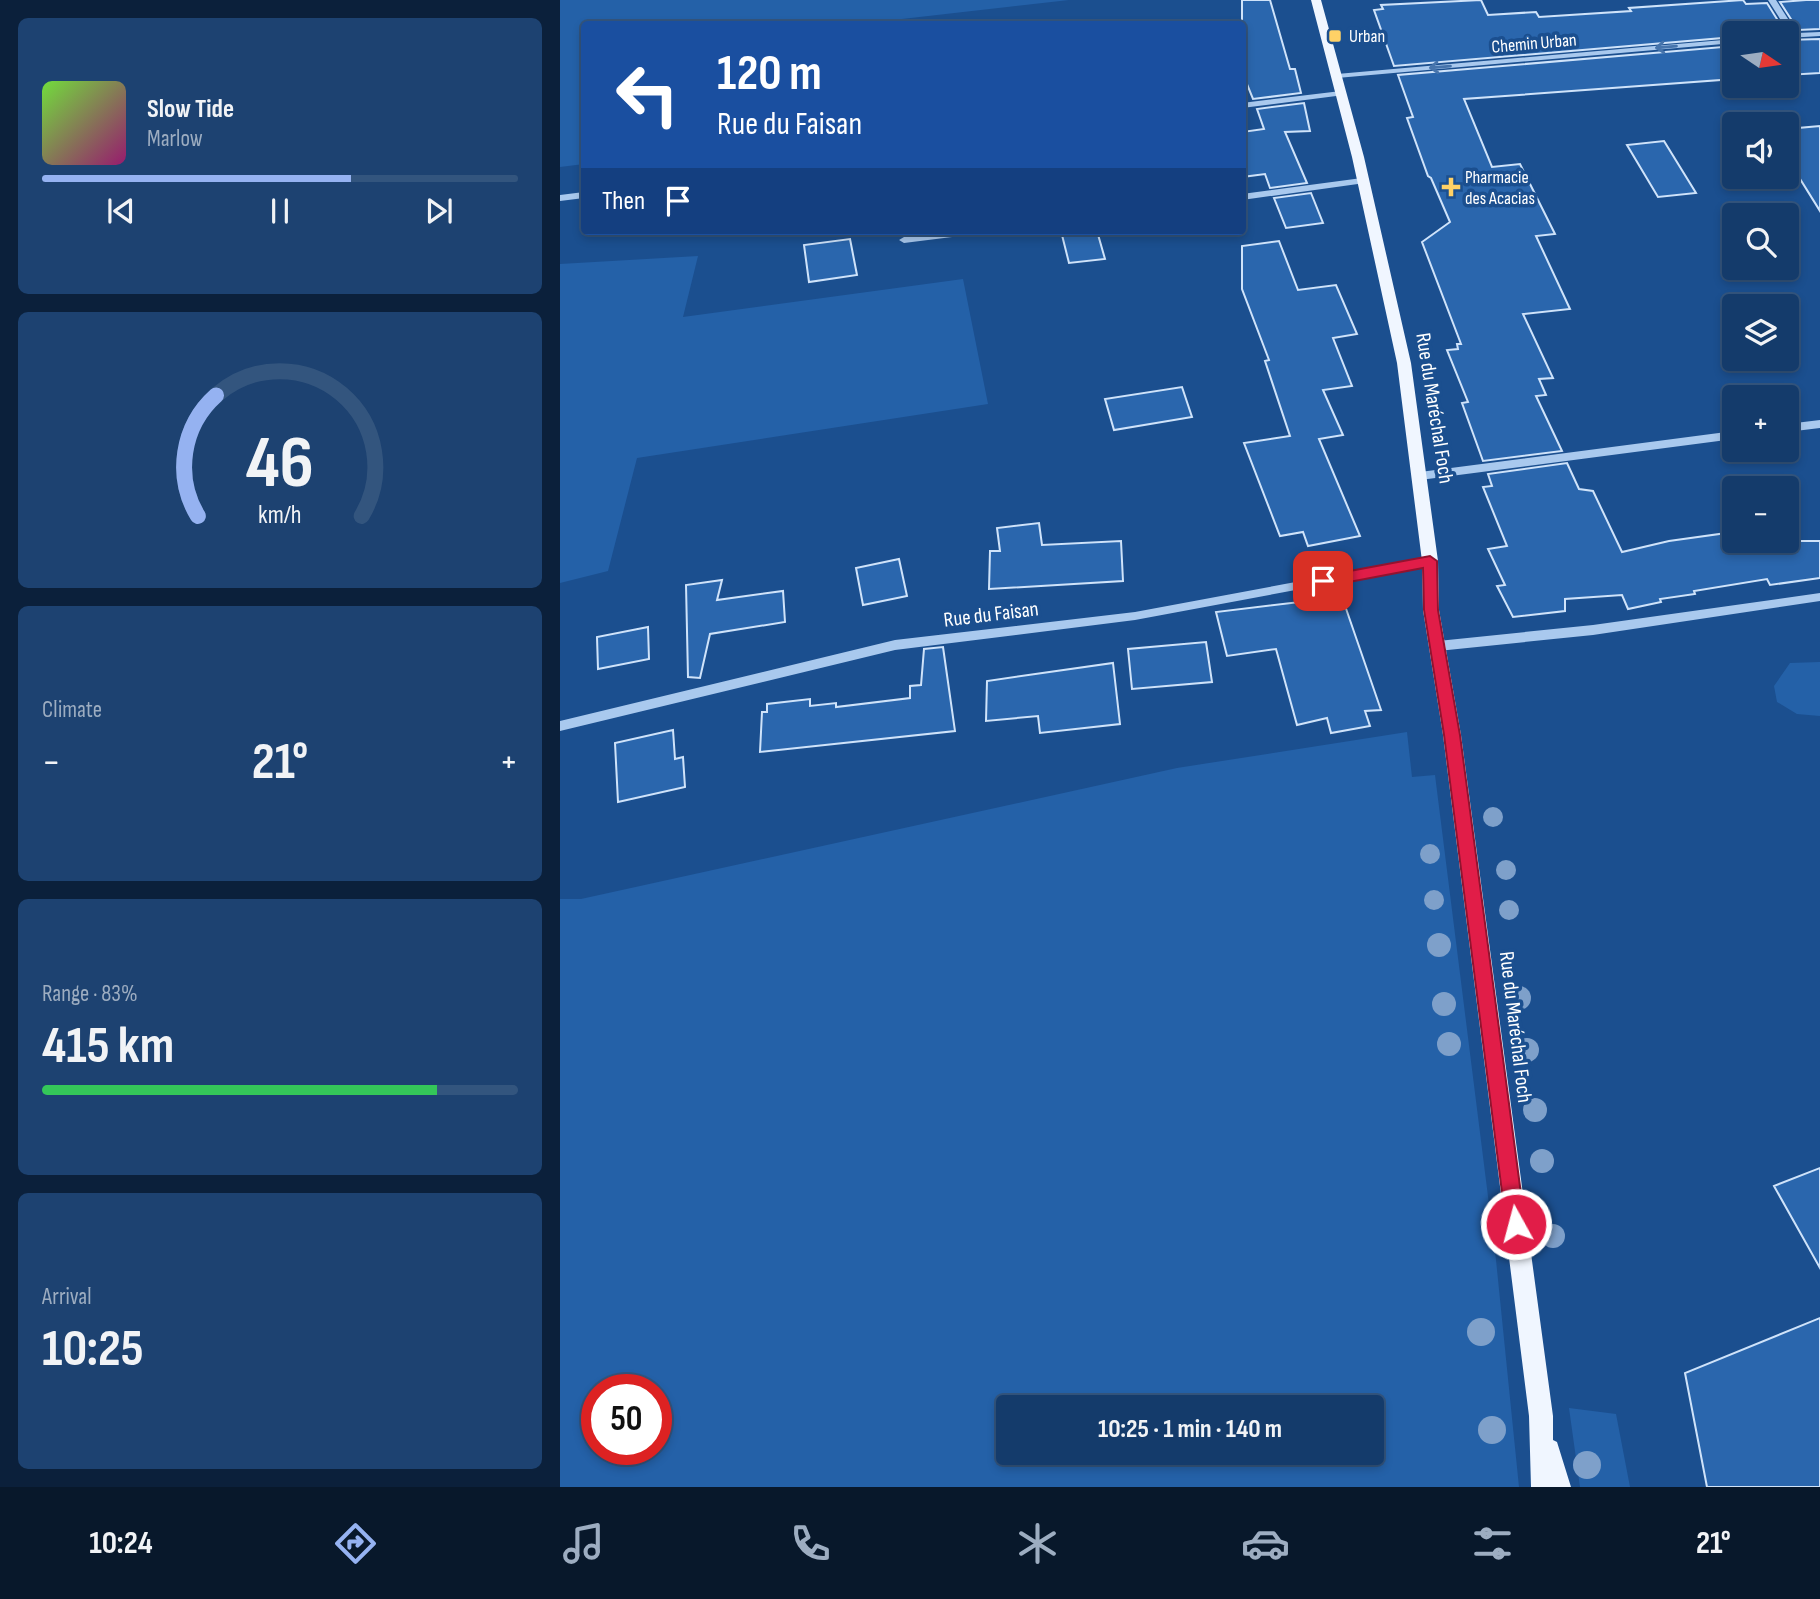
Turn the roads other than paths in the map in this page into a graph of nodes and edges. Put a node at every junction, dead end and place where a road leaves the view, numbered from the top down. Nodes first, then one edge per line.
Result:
1 (1316, 0) edge
2 (1772, 0) edge
3 (1783, 21) edge
4 (1820, 34) edge
5 (1799, 35) edge
6 (1722, 42) edge
7 (1337, 76) junction
8 (1341, 93) junction
9 (1246, 105) edge
10 (1362, 181) junction
11 (581, 195) edge
12 (1246, 196) edge
13 (560, 198) edge
14 (944, 235) edge
15 (904, 240) dead end
16 (1820, 424) edge
17 (1799, 427) edge
18 (1722, 437) edge
19 (1420, 476) junction
20 (1430, 561) junction
21 (1820, 597) edge
22 (1438, 646) junction
23 (560, 726) edge
24 (1541, 1416) junction
25 (1544, 1487) edge
26 (1559, 1487) edge

1 - 7 main road, Rue du Maréchal Foch
2 - 3 street
4 - 5 street
6 -> 7 street, Chemin Urban
7 - 8 main road, Rue du Maréchal Foch
8 - 9 street
8 - 10 main road, Rue du Maréchal Foch
10 - 12 street
10 - 19 main road, Rue du Maréchal Foch
11 - 13 street
14 - 15 street
16 - 17 street
18 - 19 street
19 - 20 main road, Rue du Maréchal Foch
20 - 22 main road, Rue du Maréchal Foch
20 - 23 street, Rue du Faisan
21 - 22 street
22 - 24 main road, Rue du Maréchal Foch
24 - 25 main road, Rue du Maréchal Foch
24 - 26 main road, Rue du Maréchal Foch

